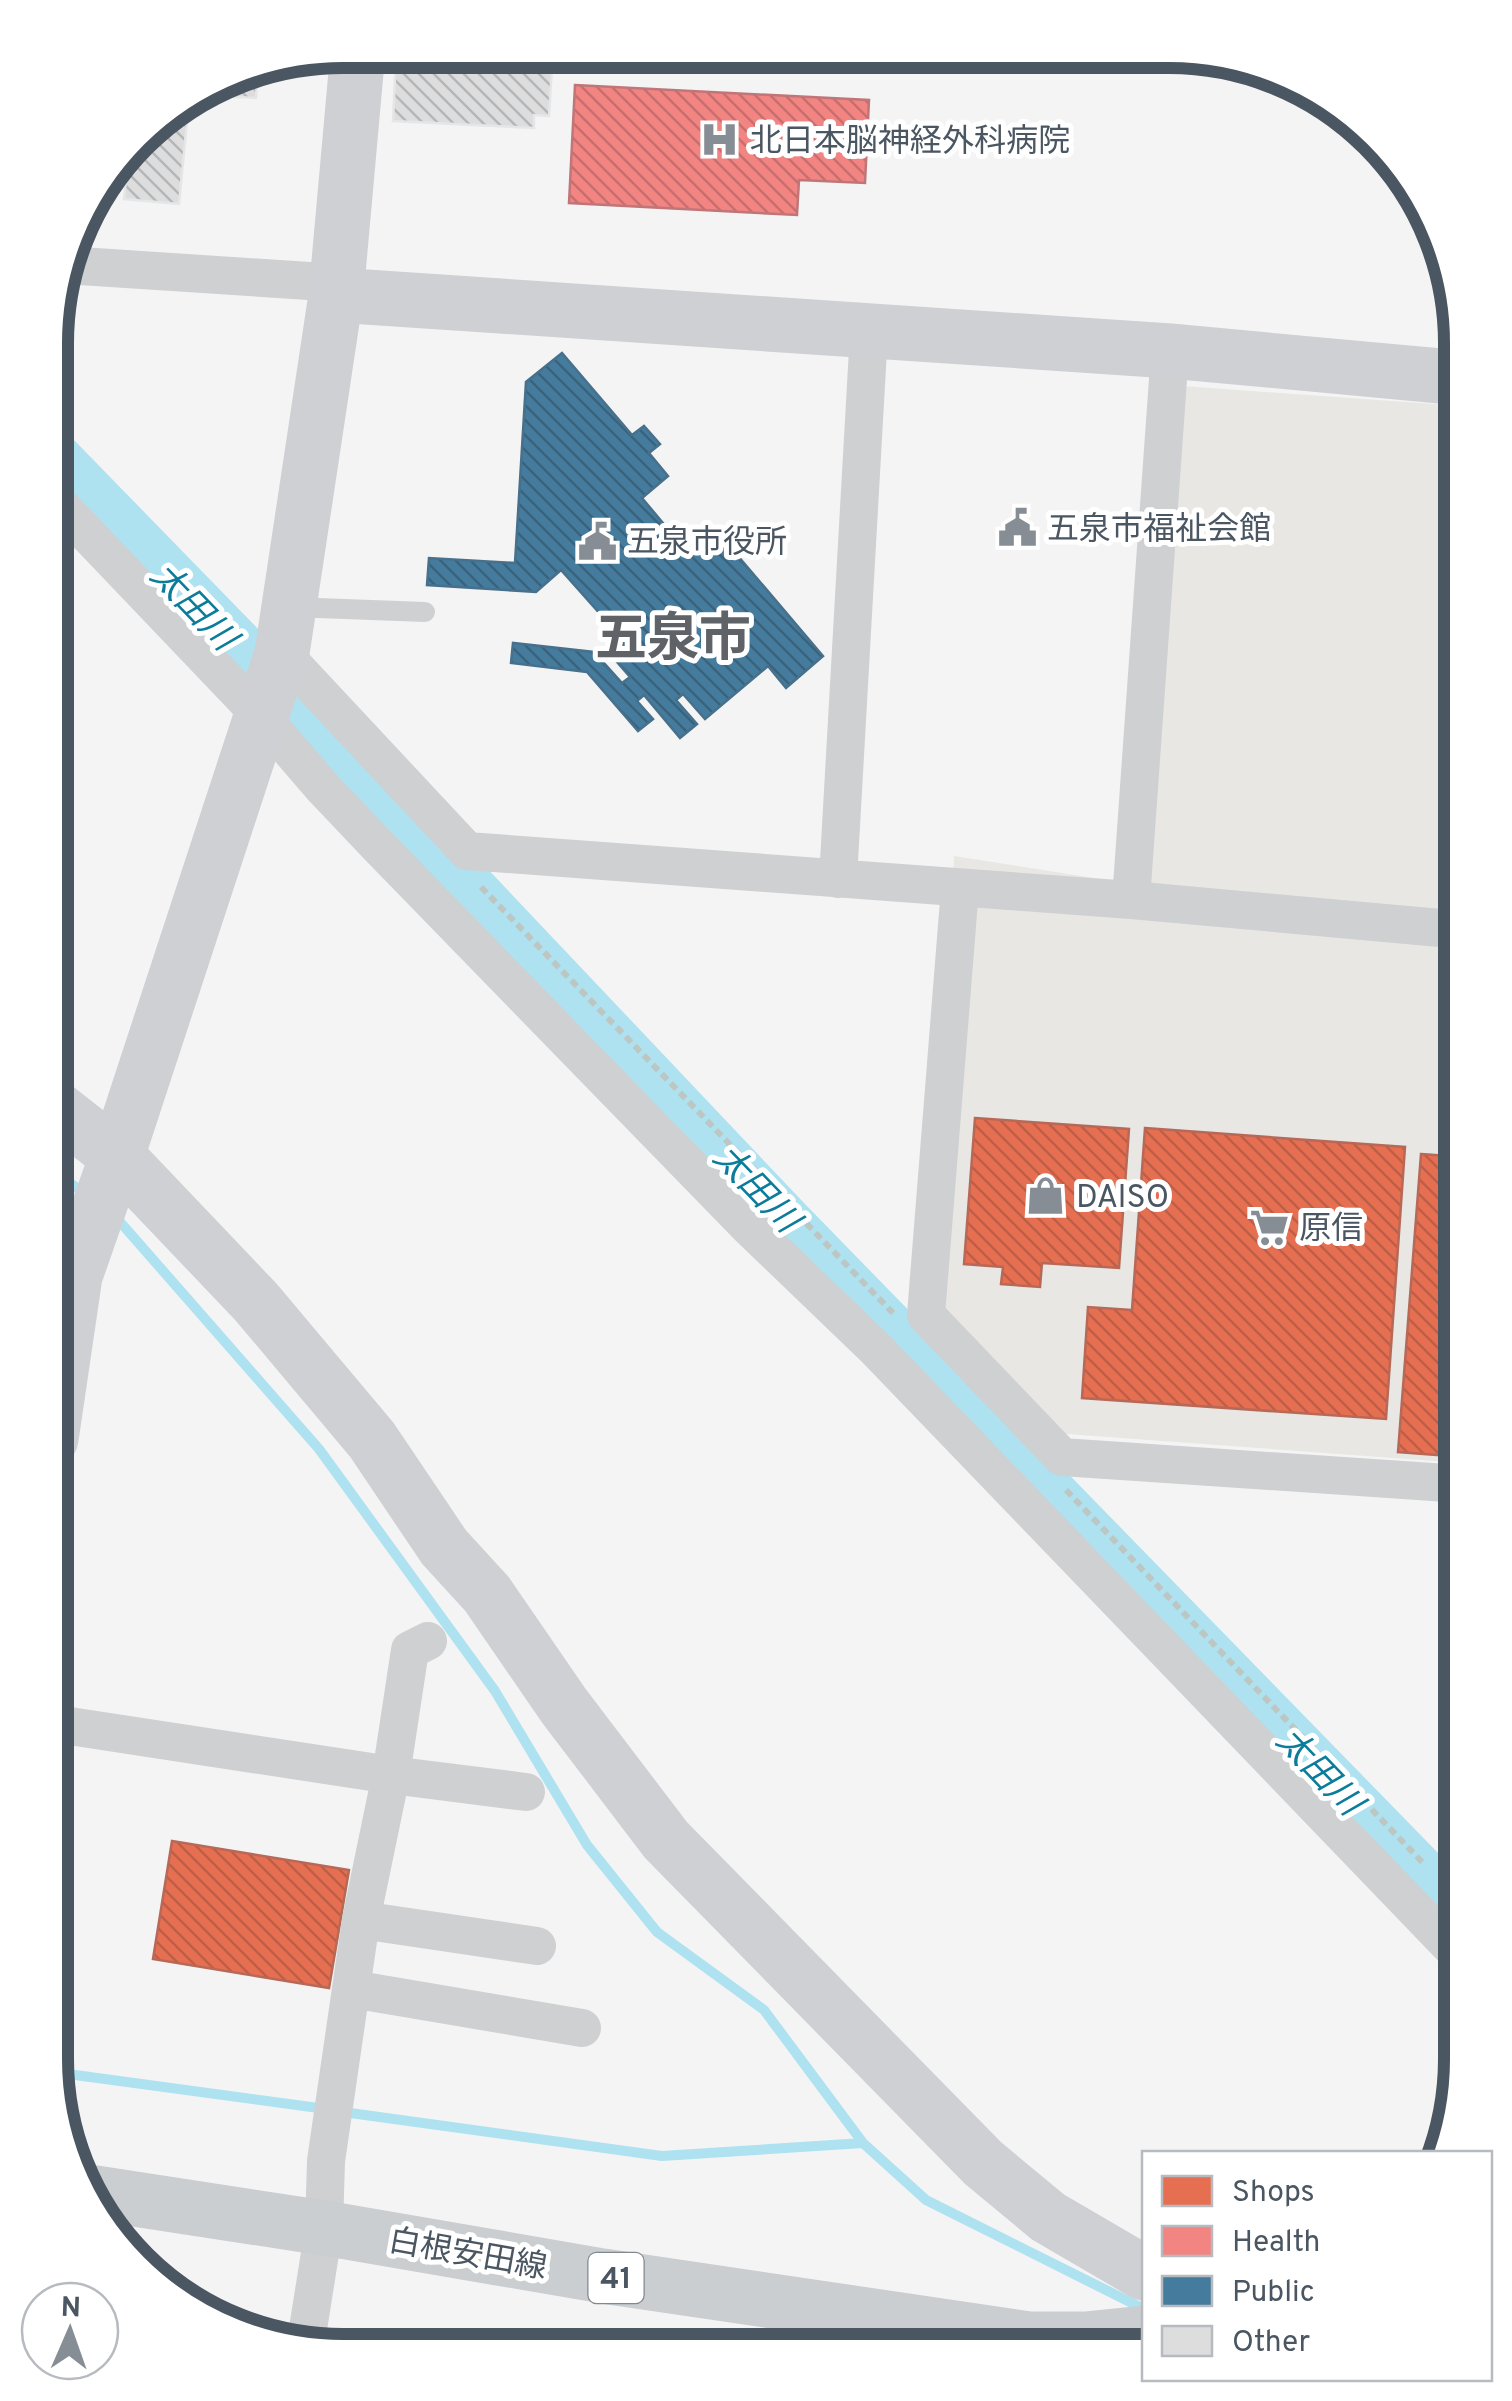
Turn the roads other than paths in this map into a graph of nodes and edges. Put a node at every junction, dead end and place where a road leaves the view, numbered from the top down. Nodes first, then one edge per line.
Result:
1 (356, 68) edge
2 (79, 266) edge
3 (336, 295) junction
4 (869, 332) junction
5 (1170, 351) junction
6 (1444, 376) edge
7 (67, 513) edge
8 (425, 612) dead end
9 (286, 630) junction
10 (261, 716) junction
11 (838, 879) junction
12 (960, 888) junction
13 (1130, 900) junction
14 (1444, 928) edge
15 (67, 1117) edge
16 (117, 1156) junction
17 (67, 1330) edge
18 (1444, 1483) edge
19 (428, 1641) dead end
20 (67, 1726) edge
21 (392, 1776) junction
22 (526, 1792) dead end
23 (361, 1920) junction
24 (1444, 1939) edge
25 (537, 1946) dead end
26 (352, 1990) junction
27 (582, 2028) dead end
28 (103, 2194) edge
29 (324, 2228) junction
30 (1142, 2271) edge
31 (308, 2331) edge
32 (960, 2334) edge

1 - 3 street
2 - 3 street
3 - 4 street
3 - 9 street
4 - 5 street
4 - 11 street
5 - 6 street
5 - 13 street
7 - 10 street
8 - 9 lane
9 - 10 street
9 - 11 street
10 - 16 street
10 - 24 street
11 - 12 street
12 - 13 street
12 - 18 street
13 - 14 street
15 - 16 street
16 - 17 street
16 - 30 street
19 - 21 street
20 - 21 street
21 - 22 street
21 - 23 street
23 - 25 street
23 - 26 street
26 - 27 street
26 - 29 street
28 - 29 main road, 白根安田線 / 41
29 - 31 street
29 - 32 main road, 白根安田線 / 41

